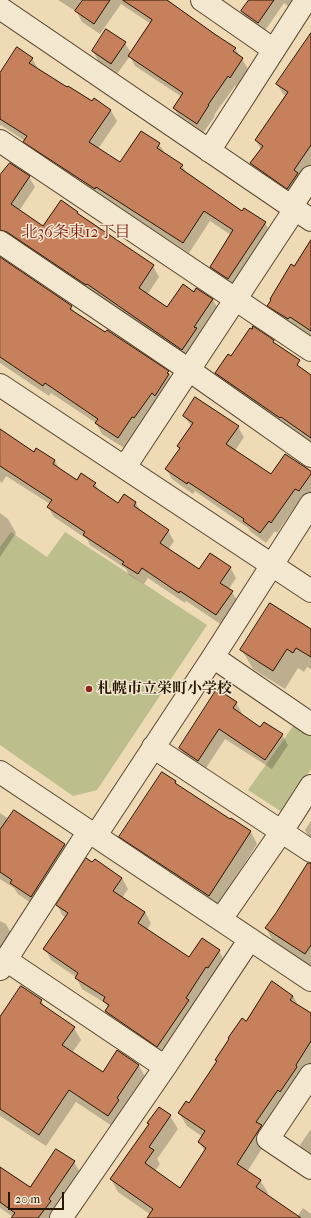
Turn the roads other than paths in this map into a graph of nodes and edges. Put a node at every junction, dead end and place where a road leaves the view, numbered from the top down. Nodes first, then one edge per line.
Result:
1 (202, 0) edge
2 (306, 0) edge
3 (0, 9) edge
4 (274, 50) junction
5 (0, 141) edge
6 (209, 151) junction
7 (311, 177) edge
8 (299, 212) edge
9 (0, 242) edge
10 (236, 299) junction
11 (311, 350) edge
12 (189, 370) junction
13 (0, 385) edge
14 (311, 456) edge
15 (125, 467) junction
16 (311, 504) edge
17 (272, 565) junction
18 (311, 591) edge
19 (213, 657) junction
20 (311, 724) edge
21 (153, 747) junction
22 (0, 772) edge
23 (311, 786) edge
24 (282, 831) junction
25 (92, 833) junction
26 (311, 851) edge
27 (221, 920) junction
28 (250, 939) junction
29 (3, 964) edge
30 (311, 980) edge
31 (165, 1067) junction
32 (311, 1075) edge
33 (311, 1168) edge
34 (61, 1218) edge

1 - 4 street
2 - 4 street
3 - 6 street
4 - 6 street
5 - 10 street
6 - 8 street
7 - 8 street
8 - 10 street
9 - 12 street
10 - 11 street
10 - 12 street
12 - 14 street
12 - 15 street
13 - 15 street
15 - 17 street
16 - 17 street
17 - 18 street
17 - 19 street
19 - 20 street
19 - 21 street
21 - 24 street
21 - 25 street
22 - 25 street
23 - 24 street
24 - 26 street
24 - 27 street
25 - 27 street
25 - 29 street
27 - 28 street
28 - 30 street
28 - 31 street
29 - 31 street
31 - 34 street
32 - 33 street

